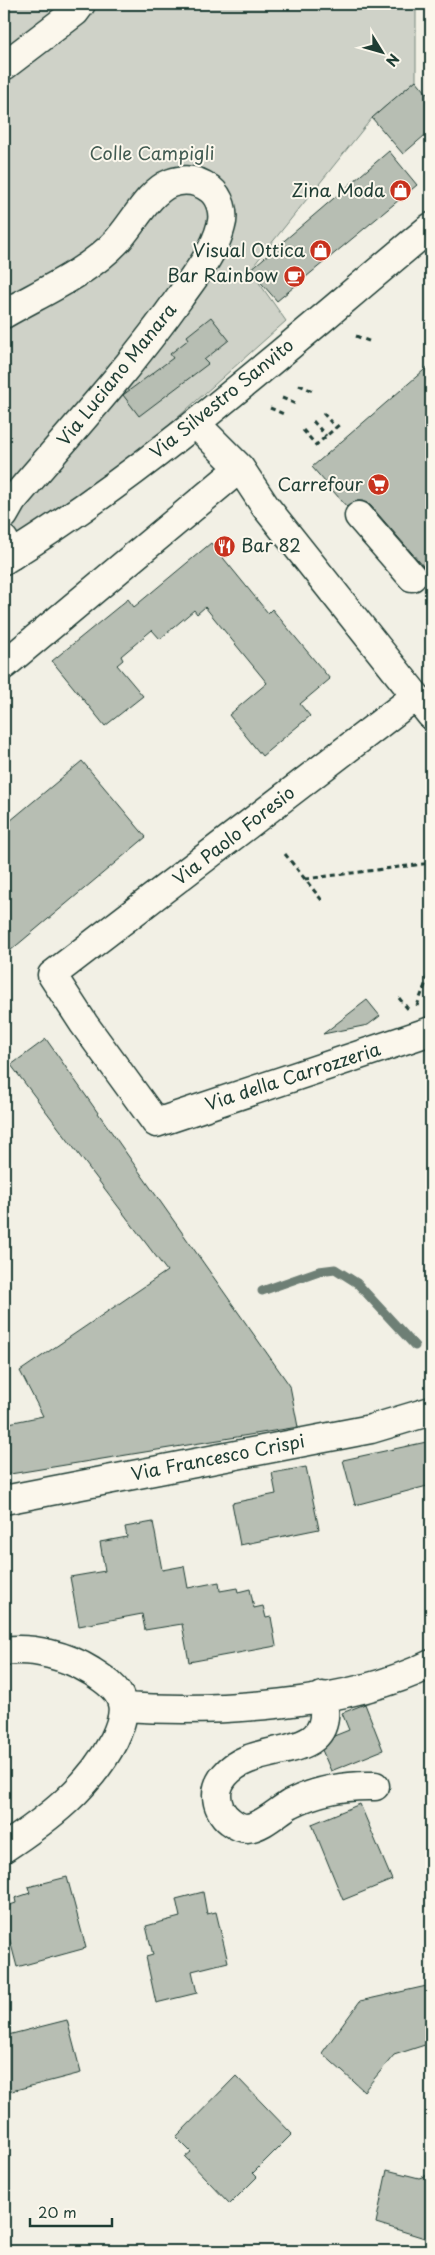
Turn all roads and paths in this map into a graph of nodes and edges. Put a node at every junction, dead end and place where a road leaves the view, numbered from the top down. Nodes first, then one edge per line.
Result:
1 (80, 4) edge
2 (4, 66) edge
3 (431, 227) edge
4 (4, 314) edge
5 (356, 336) dead end
6 (371, 342) dead end
7 (299, 385) dead end
8 (313, 391) dead end
9 (282, 398) dead end
10 (296, 404) dead end
11 (270, 408) dead end
12 (323, 413) dead end
13 (284, 414) dead end
14 (313, 421) dead end
15 (196, 424) junction
16 (340, 424) dead end
17 (336, 428) junction
18 (303, 430) dead end
19 (326, 436) junction
20 (240, 468) junction
21 (4, 515) edge
22 (359, 516) dead end
23 (7, 552) edge
24 (412, 576) dead end
25 (4, 665) edge
26 (423, 706) edge
27 (285, 854) dead end
28 (431, 863) edge
29 (305, 880) junction
30 (324, 903) dead end
31 (431, 969) edge
32 (422, 1023) edge
33 (156, 1123) joint
34 (431, 1411) edge
35 (4, 1500) edge
36 (4, 1651) edge
37 (431, 1664) edge
38 (322, 1696) junction
39 (123, 1708) junction
40 (375, 1786) dead end
41 (4, 1848) edge

1 - 2 street
3 - 15 street, Via Silvestro Sanvito
4 - 21 street, Via Luciano Manara
5 - 6 path
7 - 8 path
9 - 10 path
11 - 13 path
12 - 17 path
14 - 19 path
15 - 20 street
15 - 23 street, Via Silvestro Sanvito
16 - 17 path
17 - 19 path
18 - 19 path
20 - 25 street
20 - 26 street
22 - 24 street
26 - 33 street, Via Paolo Foresio
27 - 29 path
28 - 29 path
29 - 30 path
31 - 32 path
32 - 33 street, Via della Carrozzeria
34 - 35 street, Via Francesco Crispi
36 - 39 street
37 - 38 street
38 - 39 street
38 - 40 street
39 - 41 street

